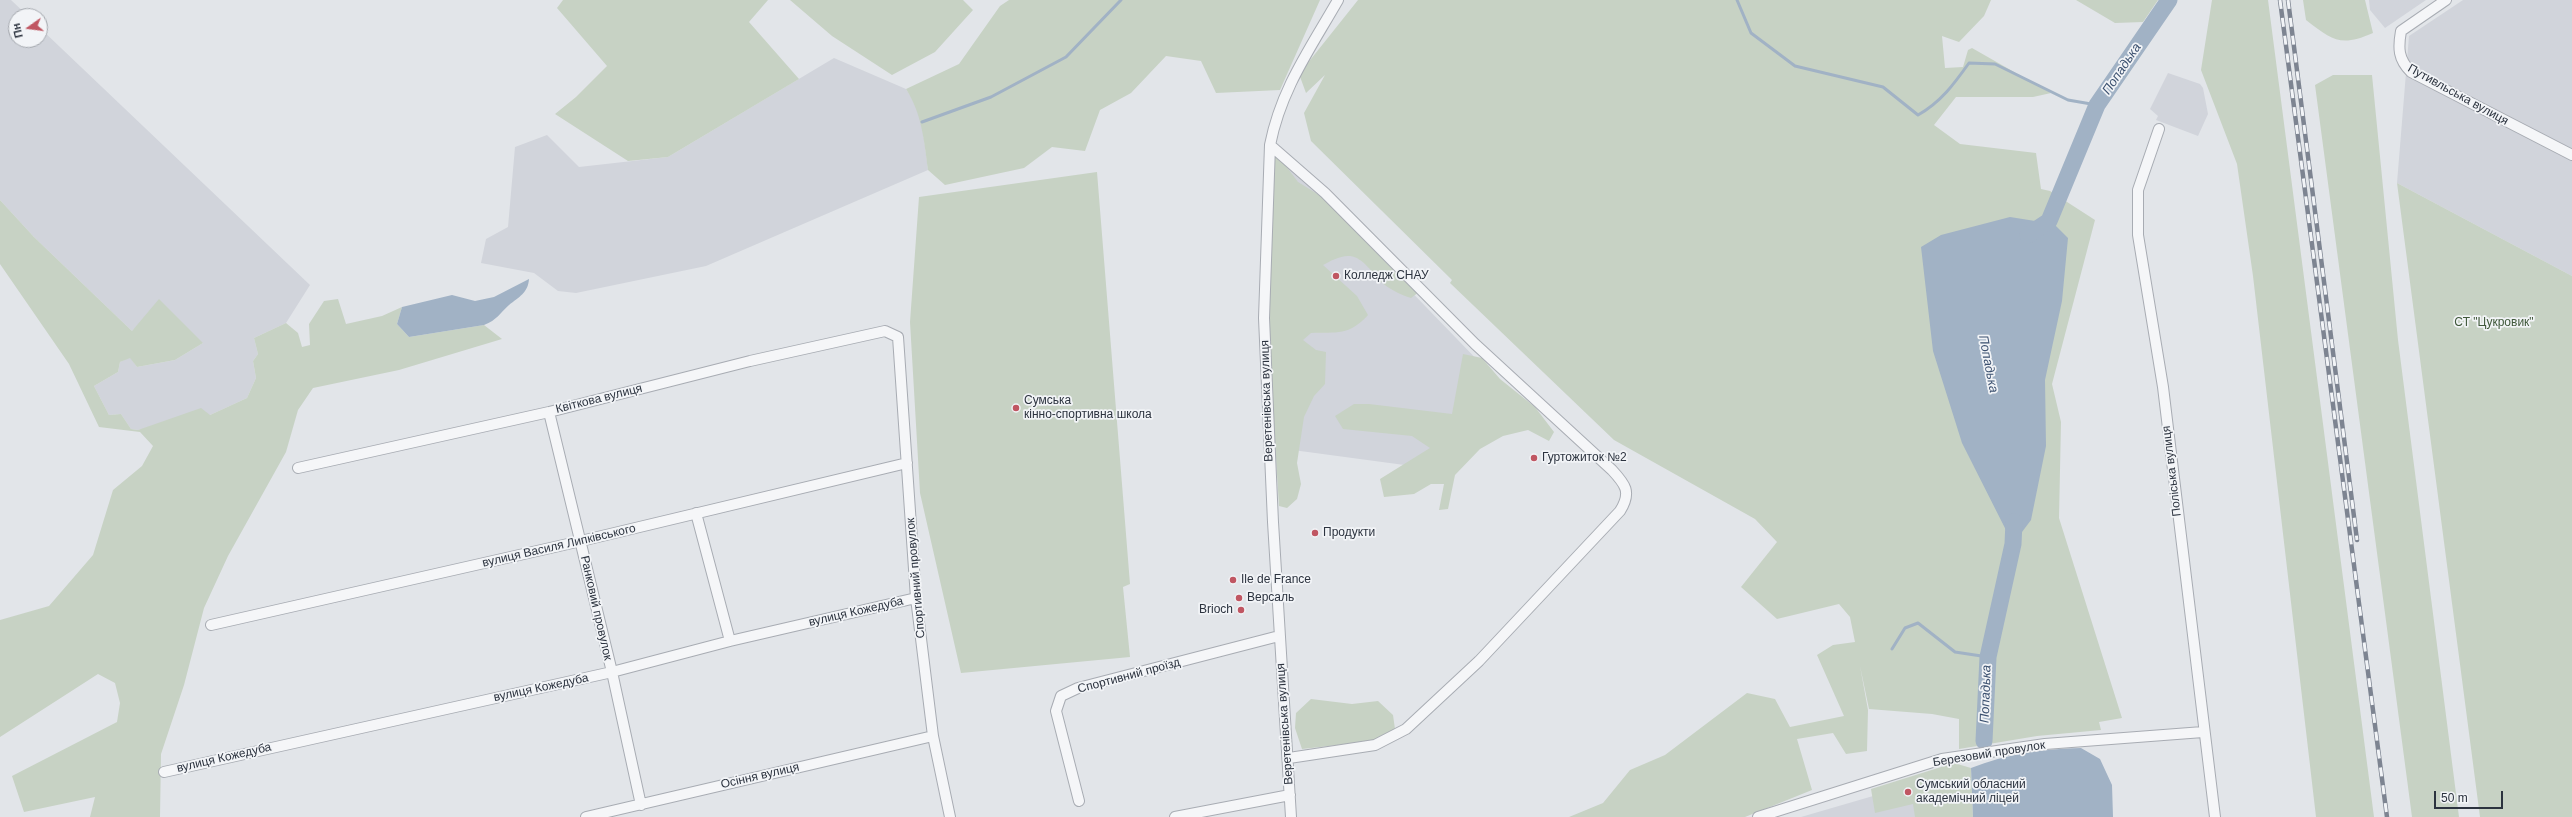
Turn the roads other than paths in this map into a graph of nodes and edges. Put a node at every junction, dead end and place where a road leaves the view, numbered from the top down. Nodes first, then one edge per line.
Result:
1 (1338, 0) edge
2 (2446, 0) edge
3 (2159, 129) dead end
4 (1270, 145) junction
5 (2572, 155) edge
6 (898, 337) joint
7 (549, 412) junction
8 (906, 463) junction
9 (298, 468) dead end
10 (696, 513) junction
11 (581, 541) junction
12 (916, 598) junction
13 (211, 625) dead end
14 (1279, 636) junction
15 (730, 641) junction
16 (612, 672) junction
17 (2203, 732) junction
18 (933, 736) junction
19 (1289, 758) junction
20 (164, 772) dead end
21 (1290, 795) junction
22 (1079, 801) dead end
23 (641, 805) junction
24 (586, 817) edge
25 (950, 817) edge
26 (1175, 817) edge
27 (1291, 817) edge
28 (1758, 817) edge
29 (2214, 817) edge

1 - 4 street, Веретенівська вулиця
2 - 5 street, Путивльська вулиця
3 - 17 street, Поліська вулиця
4 - 14 street, Веретенівська вулиця
4 - 19 street
6 - 7 street, Квіткова вулиця
6 - 8 street, Спортивний провулок
7 - 9 street, Квіткова вулиця
7 - 11 street, Ранковий провулок
8 - 10 street, вулиця Василя Липківського
8 - 12 street, Спортивний провулок
10 - 11 street, вулиця Василя Липківського
10 - 15 street
11 - 13 street, вулиця Василя Липківського
11 - 16 street, Ранковий провулок
12 - 15 street, вулиця Кожедуба
12 - 18 street, Спортивний провулок
14 - 19 street, Веретенівська вулиця
14 - 22 street, Спортивний проїзд
15 - 16 street, вулиця Кожедуба
16 - 20 street, вулиця Кожедуба
16 - 23 street, Ранковий провулок
17 - 28 street, Березовий провулок
17 - 29 street, Поліська вулиця
18 - 23 street, Осіння вулиця
18 - 25 street, Спортивний провулок
19 - 21 street, Веретенівська вулиця
21 - 26 street
21 - 27 street, Веретенівська вулиця
23 - 24 street, Осіння вулиця

